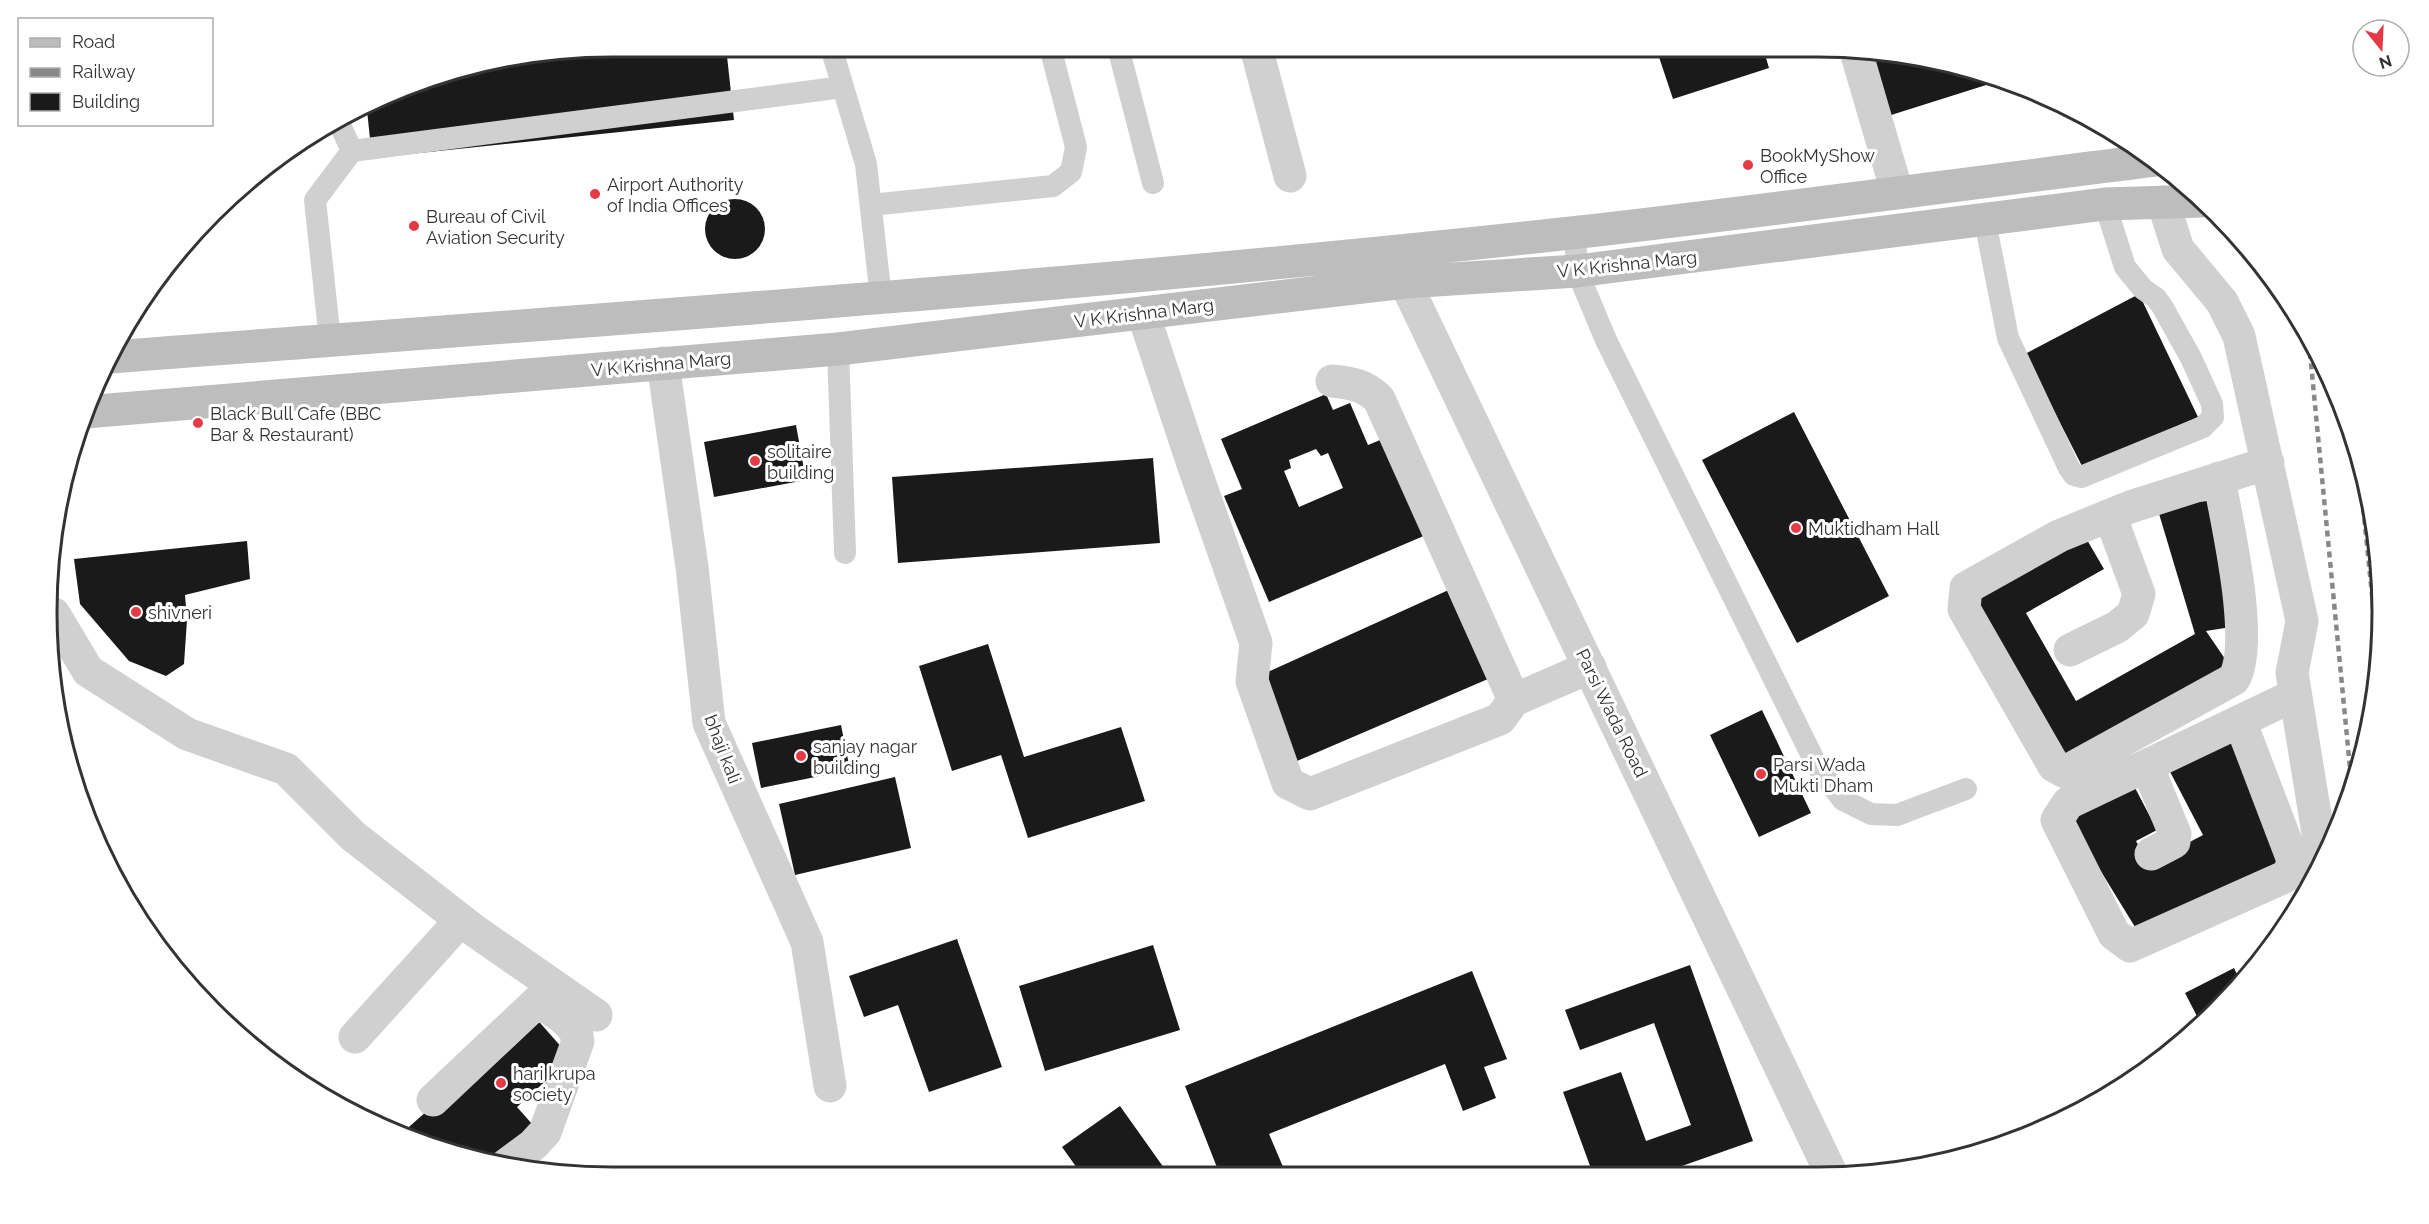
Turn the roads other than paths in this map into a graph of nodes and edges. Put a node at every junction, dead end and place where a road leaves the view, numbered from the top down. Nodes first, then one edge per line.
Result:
1 (834, 57) edge
2 (1053, 57) edge
3 (1121, 57) edge
4 (1259, 57) edge
5 (1858, 59) edge
6 (843, 87) junction
7 (341, 127) edge
8 (352, 151) junction
9 (2140, 162) edge
10 (1290, 176) dead end
11 (1153, 183) dead end
12 (1897, 192) junction
13 (2190, 201) edge
14 (2163, 202) junction
15 (2105, 204) junction
16 (871, 205) junction
17 (1985, 220) junction
18 (1575, 232) junction
19 (1403, 266) junction
20 (1576, 271) junction
21 (881, 298) junction
22 (1143, 313) junction
23 (330, 340) junction
24 (838, 349) junction
25 (120, 356) edge
26 (663, 363) junction
27 (1332, 381) dead end
28 (95, 411) edge
29 (2268, 463) junction
30 (2219, 478) junction
31 (2110, 514) junction
32 (845, 553) dead end
33 (57, 619) edge
34 (2070, 651) dead end
35 (1590, 667) junction
36 (2295, 695) junction
37 (1514, 700) junction
38 (2240, 721) junction
39 (2147, 766) junction
40 (1966, 789) dead end
41 (2320, 846) edge
42 (2151, 854) dead end
43 (461, 920) junction
44 (565, 1004) junction
45 (355, 1037) dead end
46 (830, 1086) dead end
47 (433, 1100) dead end
48 (516, 1158) edge
49 (1828, 1167) edge

1 - 6 lane
2 - 16 lane
3 - 11 lane
4 - 10 street
5 - 12 street
6 - 8 lane
6 - 16 lane
7 - 8 lane
8 - 23 lane
9 - 12 main road, V K Krishna Marg
12 - 18 main road, V K Krishna Marg
13 - 14 main road, V K Krishna Marg
14 - 15 main road, V K Krishna Marg
14 - 29 street
15 - 17 main road, V K Krishna Marg
15 - 17 lane
16 - 21 lane
17 - 20 main road, V K Krishna Marg
18 - 19 main road, V K Krishna Marg
18 - 20 lane
19 - 20 main road, V K Krishna Marg
19 - 21 main road, V K Krishna Marg
19 - 22 main road, V K Krishna Marg
19 - 35 street, Parsi Wada Road
20 - 40 lane
21 - 23 main road, V K Krishna Marg
22 - 24 main road, V K Krishna Marg
22 - 37 street
23 - 25 main road, V K Krishna Marg
24 - 26 main road, V K Krishna Marg
24 - 32 lane
26 - 28 main road, V K Krishna Marg
26 - 46 street, bhaji kali
27 - 37 street
29 - 30 street
29 - 36 street
30 - 31 street
30 - 31 street
31 - 34 street
33 - 43 street
35 - 37 street
35 - 49 street, Parsi Wada Road
36 - 38 street
36 - 41 street
38 - 39 street
38 - 39 street
39 - 42 street
43 - 44 street
43 - 45 street
44 - 47 street
44 - 48 street

